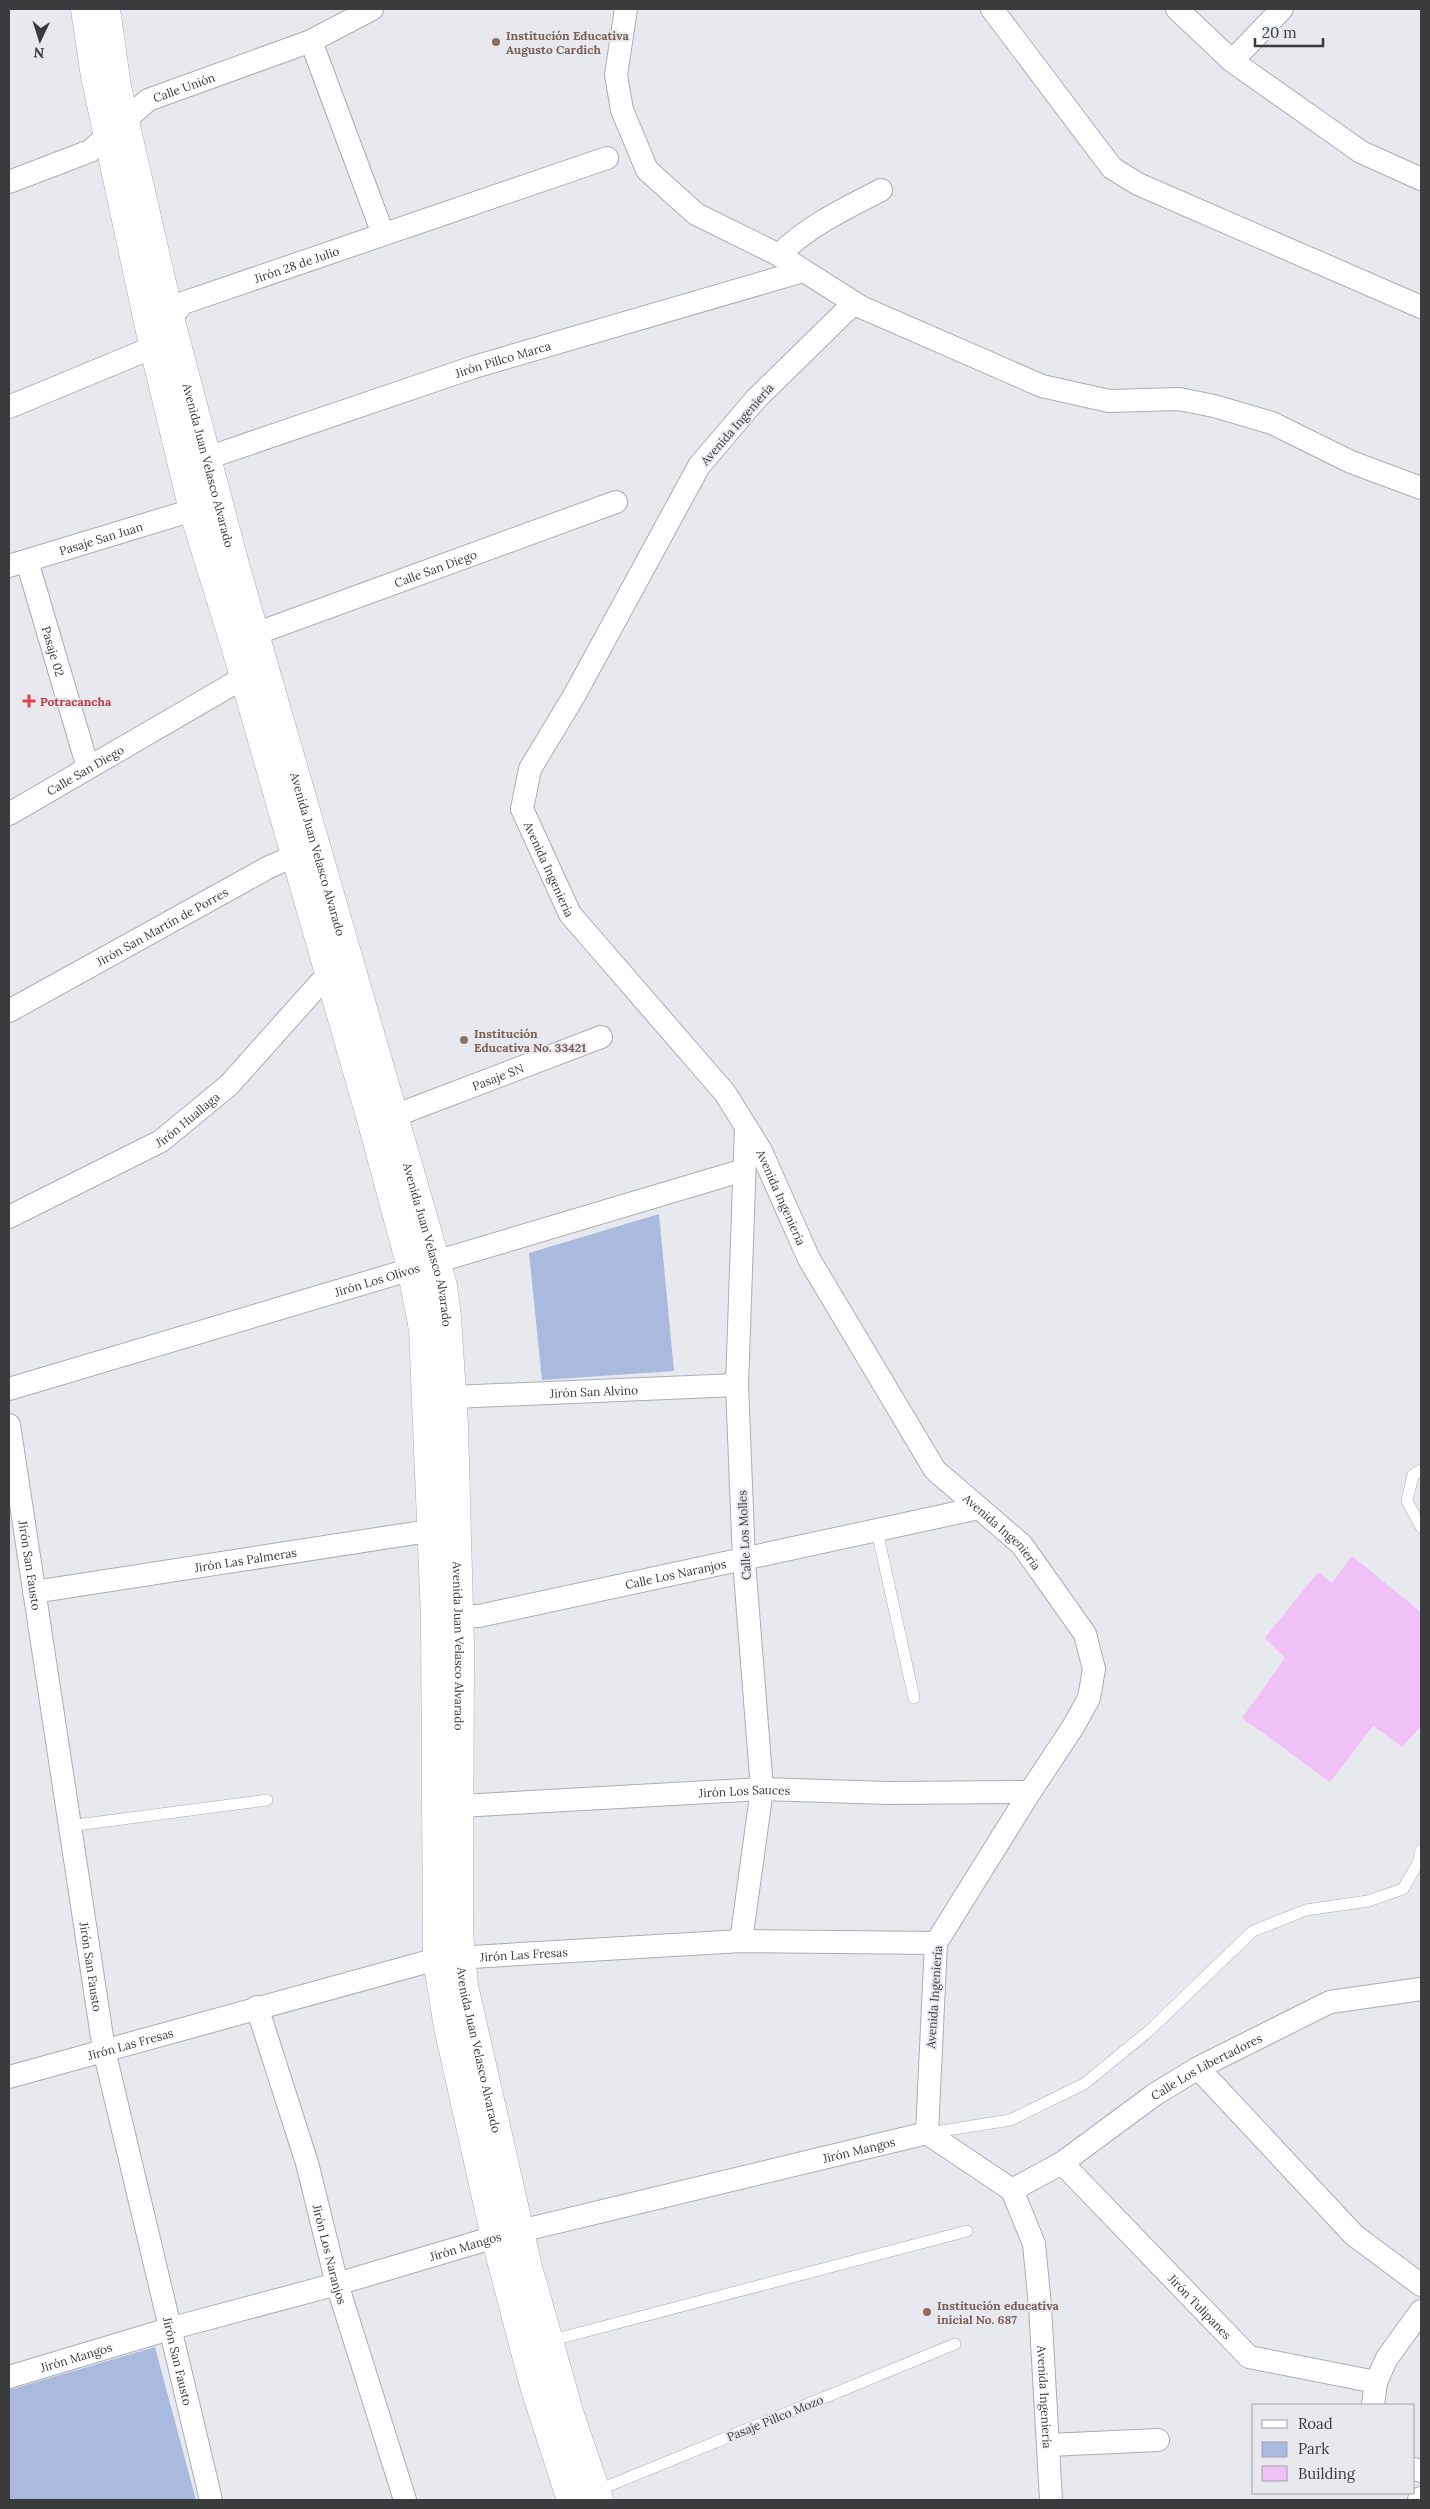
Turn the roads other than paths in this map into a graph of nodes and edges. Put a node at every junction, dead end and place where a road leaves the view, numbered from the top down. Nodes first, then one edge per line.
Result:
1 (85, 9) edge
2 (106, 9) edge
3 (372, 9) edge
4 (626, 9) edge
5 (992, 9) edge
6 (1177, 9) edge
7 (1282, 9) edge
8 (311, 41) junction
9 (1232, 61) junction
10 (117, 127) junction
11 (607, 158) dead end
12 (1421, 179) edge
13 (9, 182) edge
14 (881, 190) dead end
15 (383, 234) junction
16 (779, 255) junction
17 (804, 271) junction
18 (854, 303) junction
19 (1421, 307) edge
20 (170, 318) junction
21 (152, 340) junction
22 (9, 407) edge
23 (207, 458) junction
24 (1421, 488) edge
25 (616, 502) dead end
26 (193, 510) junction
27 (18, 564) edge
28 (256, 634) junction
29 (255, 674) junction
30 (88, 768) junction
31 (9, 814) edge
32 (306, 851) junction
33 (328, 973) junction
34 (9, 1011) edge
35 (601, 1037) dead end
36 (394, 1116) junction
37 (746, 1126) junction
38 (744, 1170) junction
39 (9, 1217) edge
40 (424, 1264) junction
41 (737, 1385) junction
42 (9, 1389) edge
43 (453, 1397) junction
44 (9, 1425) edge
45 (1421, 1470) edge
46 (979, 1508) junction
47 (1421, 1526) edge
48 (444, 1528) junction
49 (877, 1531) junction
50 (744, 1560) junction
51 (34, 1592) junction
52 (459, 1616) junction
53 (914, 1698) dead end
54 (762, 1789) junction
55 (1030, 1792) junction
56 (267, 1800) dead end
57 (460, 1806) junction
58 (69, 1826) junction
59 (1421, 1850) edge
60 (741, 1942) junction
61 (936, 1943) junction
62 (449, 1958) junction
63 (1421, 1989) edge
64 (257, 2007) junction
65 (104, 2050) junction
66 (1198, 2068) junction
67 (9, 2077) edge
68 (927, 2133) junction
69 (1062, 2162) junction
70 (1012, 2190) junction
71 (967, 2231) dead end
72 (507, 2234) junction
73 (337, 2284) junction
74 (1421, 2285) edge
75 (1421, 2311) edge
76 (169, 2329) junction
77 (549, 2341) junction
78 (955, 2344) dead end
79 (9, 2377) edge
80 (1376, 2382) junction
81 (1373, 2404) edge
82 (1158, 2440) dead end
83 (1049, 2445) junction
84 (588, 2497) edge
85 (1047, 2498) edge
86 (211, 2500) edge
87 (405, 2500) edge

1 - 10 street, Avenida Juan Velasco Alvarado
2 - 10 street, Avenida Juan Velasco Alvarado
3 - 8 street, Calle Unión
4 - 16 street
5 - 19 street
6 - 9 street
7 - 9 street
8 - 10 street, Calle Unión
8 - 15 street
9 - 12 street
10 - 13 street, Calle Unión
10 - 20 street, Avenida Juan Velasco Alvarado
10 - 21 street, Avenida Juan Velasco Alvarado
11 - 15 street, Jirón 28 de Julio
14 - 16 street
15 - 20 street, Jirón 28 de Julio
16 - 17 street
17 - 18 street
17 - 23 street, Jirón Pillco Marca
18 - 24 street
18 - 37 street, Avenida Ingeniería
20 - 21 street, Jirón 28 de Julio
20 - 23 street, Avenida Juan Velasco Alvarado
21 - 22 street, Jirón 28 de Julio
21 - 26 street, Avenida Juan Velasco Alvarado
23 - 28 street, Avenida Juan Velasco Alvarado
25 - 28 street, Calle San Diego
26 - 27 street, Pasaje San Juan
26 - 29 street, Avenida Juan Velasco Alvarado
27 - 30 street, Pasaje 02
28 - 29 street, Avenida Juan Velasco Alvarado
29 - 30 street, Calle San Diego
29 - 32 street, Avenida Juan Velasco Alvarado
30 - 31 street, Calle San Diego
32 - 33 street, Avenida Juan Velasco Alvarado
32 - 34 street, Jirón San Martín de Porres
32 - 36 street, Avenida Juan Velasco Alvarado
33 - 39 street, Jirón Huallaga
33 - 40 street, Avenida Juan Velasco Alvarado
35 - 36 street, Pasaje SN
36 - 40 street, Avenida Juan Velasco Alvarado
37 - 38 street, Calle Los Molles
37 - 46 street, Avenida Ingeniería
38 - 40 street, Jirón Los Olivos
38 - 41 street, Calle Los Molles
40 - 42 street, Jirón Los Olivos
40 - 43 street, Avenida Juan Velasco Alvarado
40 - 48 street, Avenida Juan Velasco Alvarado
41 - 43 street, Jirón San Alvino
41 - 50 street, Calle Los Molles
43 - 48 street, Avenida Juan Velasco Alvarado
44 - 51 street, Jirón San Fausto
45 - 47 lane
46 - 49 street, Calle Los Naranjos
46 - 55 street, Avenida Ingeniería
48 - 51 street, Jirón Las Palmeras
48 - 52 street, Avenida Juan Velasco Alvarado
48 - 62 street, Avenida Juan Velasco Alvarado
49 - 50 street, Calle Los Naranjos
49 - 53 lane
50 - 52 street, Calle Los Naranjos
50 - 54 street, Calle Los Molles
51 - 58 street, Jirón San Fausto
52 - 57 street, Avenida Juan Velasco Alvarado
54 - 55 street, Jirón Los Sauces
54 - 57 street, Jirón Los Sauces
54 - 60 street, Calle Los Molles
55 - 61 street, Avenida Ingeniería
56 - 58 lane
57 - 62 street, Avenida Juan Velasco Alvarado
58 - 65 street, Jirón San Fausto
59 - 68 lane
60 - 61 street, Jirón Las Fresas
60 - 62 street, Jirón Las Fresas
61 - 68 street, Avenida Ingeniería
62 - 64 street, Jirón Las Fresas
62 - 72 street, Avenida Juan Velasco Alvarado
63 - 66 street, Calle Los Libertadores
64 - 65 street, Jirón Las Fresas
64 - 73 street, Jirón Los Naranjos
65 - 67 street, Jirón Las Fresas
65 - 76 street, Jirón San Fausto
66 - 69 street, Calle Los Libertadores
66 - 74 street
68 - 70 street
68 - 72 street, Jirón Mangos
69 - 70 street, Calle Los Libertadores
69 - 80 street, Jirón Tulipanes
70 - 83 street, Avenida Ingeniería
71 - 77 lane
72 - 73 street, Jirón Mangos
72 - 77 street, Avenida Juan Velasco Alvarado
72 - 84 street, Avenida Juan Velasco Alvarado
73 - 76 street, Jirón Mangos
73 - 87 street, Jirón Los Naranjos
75 - 80 street
76 - 79 street, Jirón Mangos
76 - 86 street, Jirón San Fausto
77 - 84 street, Avenida Juan Velasco Alvarado
78 - 84 lane, Pasaje Pillco Mozo
80 - 81 street
82 - 83 street
83 - 85 street, Avenida Ingeniería

